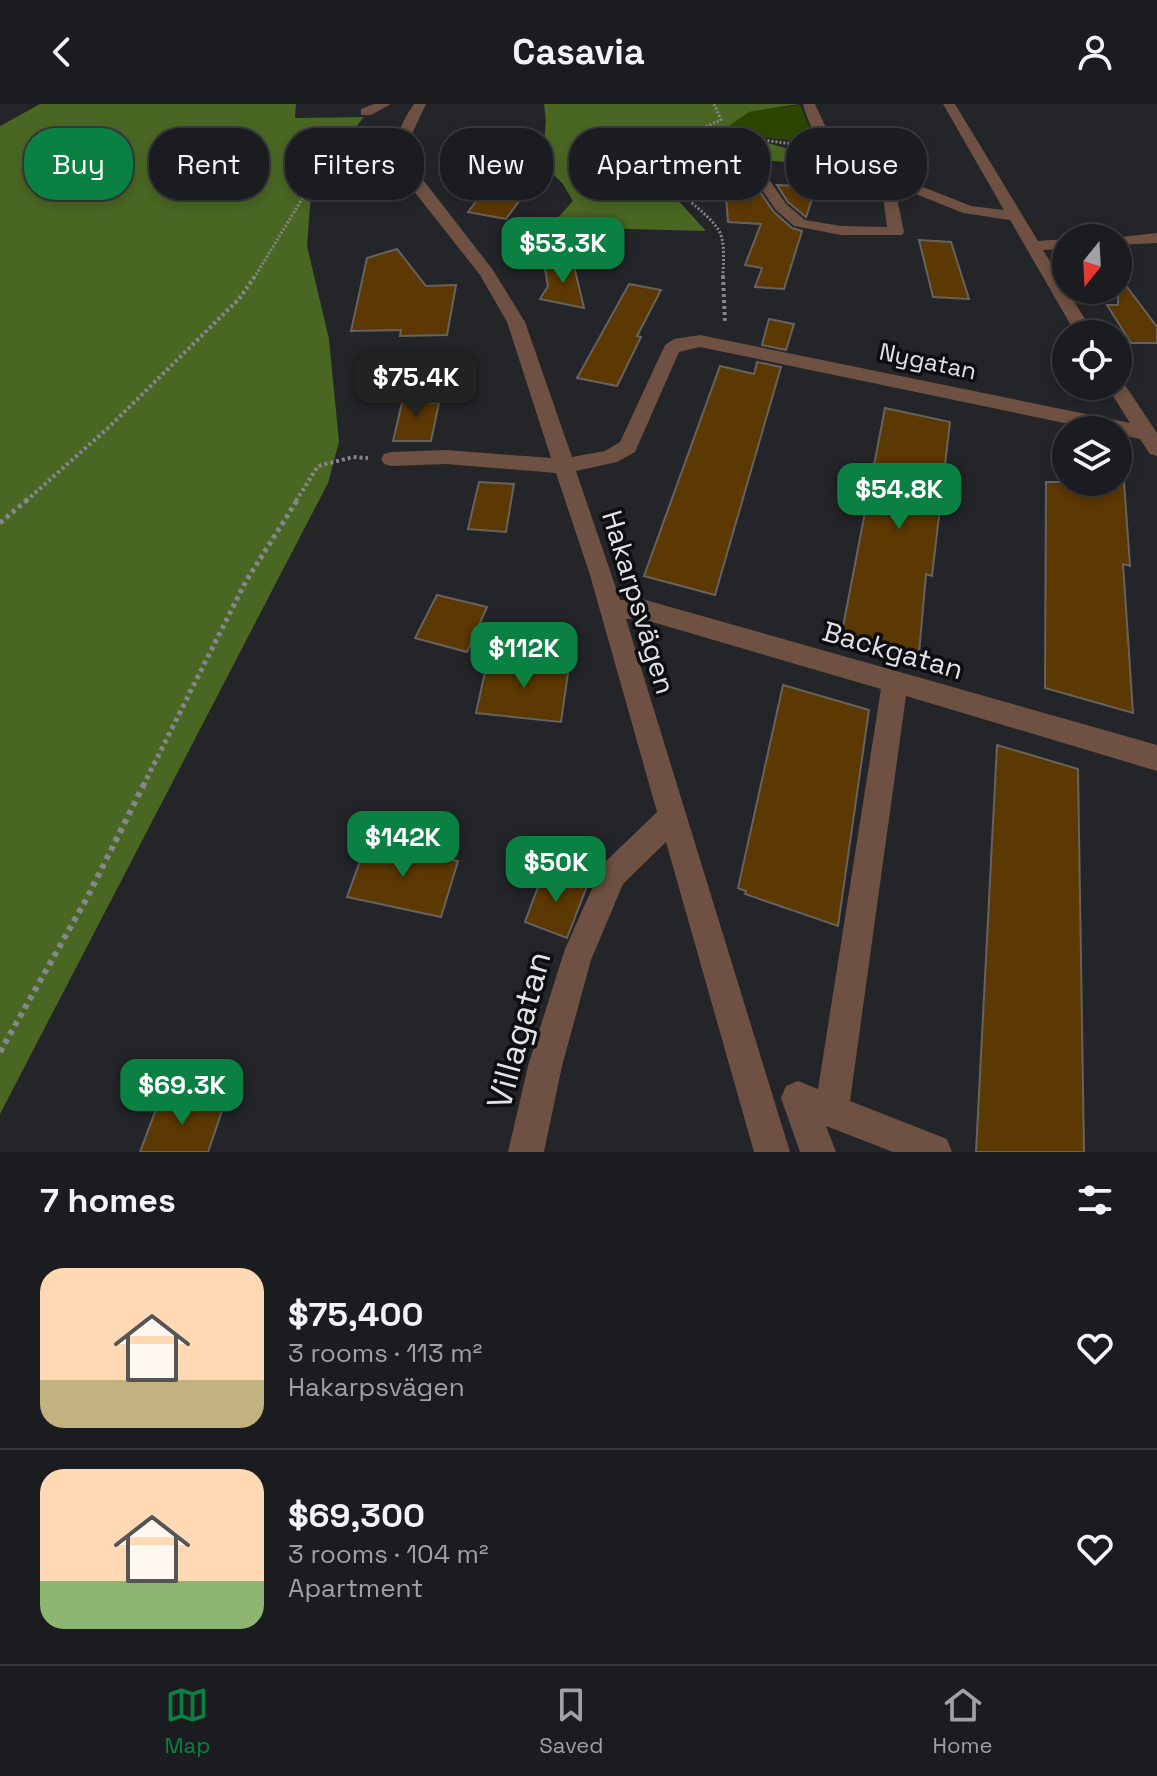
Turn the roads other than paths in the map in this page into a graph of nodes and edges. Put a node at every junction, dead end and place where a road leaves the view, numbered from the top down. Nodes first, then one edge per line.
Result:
1 (385, 104) edge
2 (420, 104) edge
3 (809, 104) edge
4 (949, 104) edge
5 (366, 112) road end
6 (821, 128) edge
7 (770, 190) edge
8 (927, 194) edge
9 (893, 200) edge
10 (1016, 216) junction
11 (1157, 238) edge
12 (1132, 239) edge
13 (1052, 245) edge
14 (1032, 246) junction
15 (1077, 320) edge
16 (1125, 400) edge
17 (1151, 441) edge
18 (391, 459) road end
19 (566, 466) junction
20 (611, 610) junction
21 (895, 682) junction
22 (1157, 758) edge
23 (673, 816) junction
24 (832, 1111) junction
25 (935, 1151) edge
26 (526, 1152) edge
27 (772, 1152) edge
28 (818, 1152) edge

1 - 5 street
2 - 19 street, Hakarpsvägen
3 - 6 street
4 - 10 street
7 - 9 street
8 - 10 street
10 - 14 street
11 - 12 street
13 - 14 street
14 - 15 street
16 - 17 street
17 - 19 street, Nygatan
18 - 19 street
19 - 20 street, Hakarpsvägen
20 - 21 street, Backgatan
20 - 23 street, Hakarpsvägen
21 - 22 street, Backgatan
21 - 24 street
23 - 26 street, Villagatan
23 - 27 street, Hakarpsvägen
24 - 25 street
24 - 28 street

